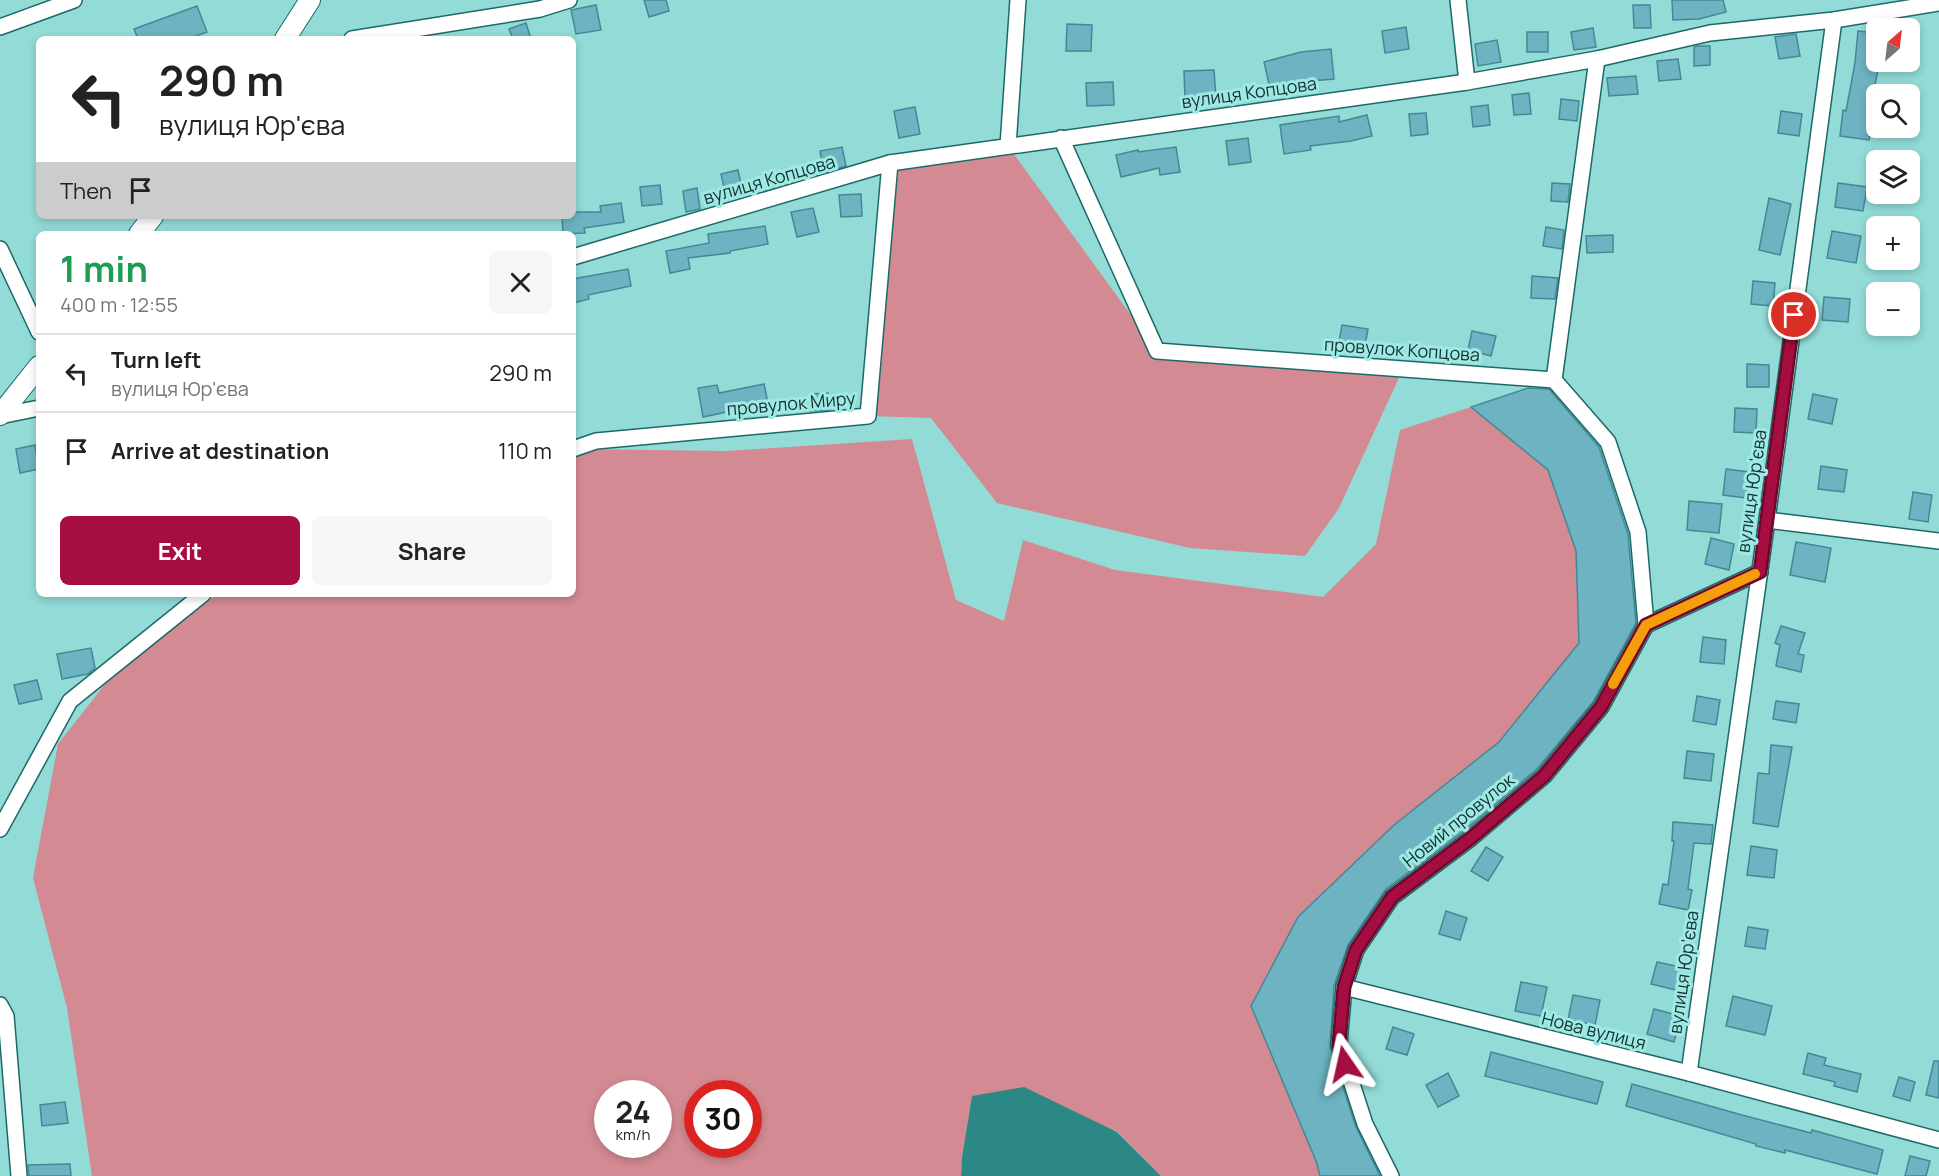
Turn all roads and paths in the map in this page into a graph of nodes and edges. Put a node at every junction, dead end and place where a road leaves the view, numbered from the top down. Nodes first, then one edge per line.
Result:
1 (74, 0) edge
2 (310, 0) edge
3 (568, 0) edge
4 (1018, 0) edge
5 (1458, 0) edge
6 (1939, 3) edge
7 (1834, 20) junction
8 (0, 27) edge
9 (287, 36) edge
10 (371, 36) edge
11 (1597, 59) junction
12 (1467, 82) junction
13 (1061, 138) junction
14 (1008, 146) junction
15 (890, 163) junction
16 (151, 219) edge
17 (141, 231) edge
18 (0, 249) edge
19 (576, 256) edge
20 (36, 326) edge
21 (36, 370) edge
22 (1554, 380) junction
23 (36, 409) edge
24 (0, 415) edge
25 (576, 448) edge
26 (1767, 520) junction
27 (1939, 541) edge
28 (1760, 572) junction
29 (199, 597) edge
30 (1646, 625) junction
31 (0, 829) edge
32 (1344, 987) junction
33 (0, 1005) edge
34 (1689, 1073) junction
35 (1939, 1140) edge
36 (19, 1176) edge
37 (1391, 1176) edge

1 - 8 street
2 - 9 main road
3 - 10 street
4 - 14 street
5 - 12 street
6 - 7 street, вулиця Копцова
7 - 11 street, вулиця Копцова
7 - 26 street, вулиця Юр'єва
11 - 12 street, вулиця Копцова
11 - 22 street
12 - 13 street, вулиця Копцова
13 - 14 street, вулиця Копцова
13 - 22 street, провулок Копцова
14 - 15 street, вулиця Копцова
15 - 19 street, вулиця Копцова
15 - 25 street, провулок Миру
16 - 17 main road
18 - 20 street
21 - 24 main road
22 - 30 street
23 - 24 street
26 - 27 street
26 - 28 street, вулиця Юр'єва
28 - 30 street
28 - 34 street, вулиця Юр'єва
29 - 31 street
30 - 32 street, Новий провулок
32 - 34 street, Нова вулиця
32 - 37 street, Новий провулок
33 - 36 street
34 - 35 street, Нова вулиця

